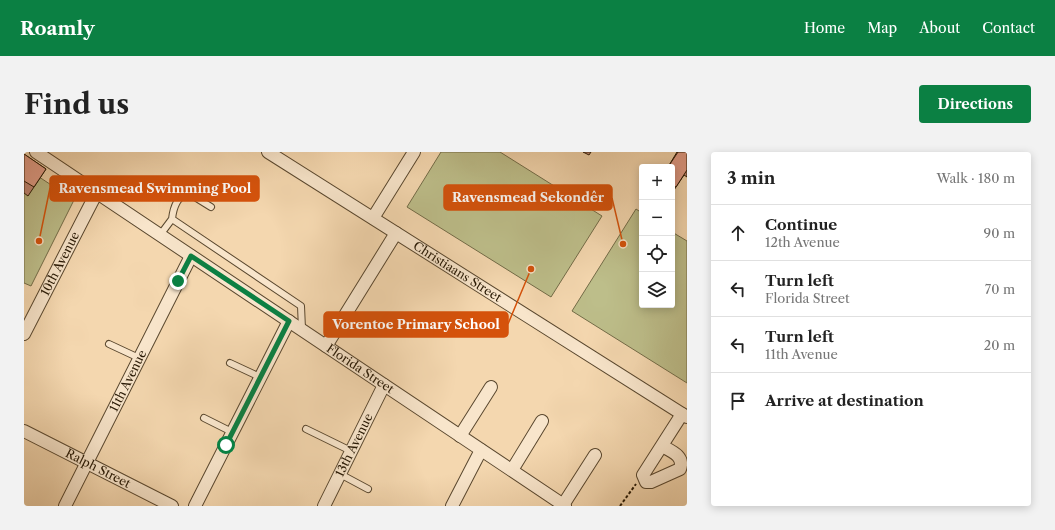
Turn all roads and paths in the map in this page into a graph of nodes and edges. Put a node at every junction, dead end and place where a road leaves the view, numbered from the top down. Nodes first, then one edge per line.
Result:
1 (36, 152) edge
2 (414, 152) edge
3 (273, 153) edge
4 (96, 192) junction
5 (211, 207) dead end
6 (373, 218) junction
7 (172, 219) junction
8 (396, 233) junction
9 (160, 235) junction
10 (191, 256) junction
11 (289, 321) junction
12 (302, 329) junction
13 (25, 332) edge
14 (109, 344) dead end
15 (326, 346) junction
16 (139, 358) junction
17 (230, 363) dead end
18 (260, 377) junction
19 (384, 385) junction
20 (491, 387) dead end
21 (685, 415) edge
22 (204, 418) dead end
23 (542, 421) dead end
24 (306, 429) dead end
25 (24, 431) edge
26 (232, 432) junction
27 (460, 436) junction
28 (662, 446) dead end
29 (481, 450) junction
30 (351, 451) junction
31 (595, 455) dead end
32 (86, 462) junction
33 (512, 470) junction
34 (340, 474) junction
35 (636, 484) dead end
36 (368, 489) dead end
37 (564, 505) edge
38 (64, 506) edge
39 (172, 506) edge
40 (195, 506) edge
41 (324, 506) edge
42 (452, 506) edge
43 (620, 506) edge

1 - 4 street, Florida Street
2 - 6 street
3 - 6 street, Christiaans Street
4 - 9 street, Florida Street
4 - 13 street, 10th Avenue
5 - 7 lane
6 - 8 street, Christiaans Street
7 - 9 lane
7 - 12 lane
8 - 15 street
8 - 21 street, Christiaans Street
9 - 10 street, Florida Street
10 - 11 street, Florida Street
10 - 16 street, 11th Avenue
11 - 12 street, Florida Street
11 - 18 street
12 - 15 street, Florida Street
14 - 16 lane
15 - 19 street, Florida Street
16 - 32 street, 11th Avenue
17 - 18 lane
18 - 26 street
19 - 27 street, Florida Street
19 - 30 street, 13th Avenue
20 - 27 street
21 - 28 street
22 - 26 lane
23 - 33 street
24 - 30 lane
25 - 32 street, Ralph Street
26 - 40 street
27 - 29 street, Florida Street
29 - 33 street, Florida Street
29 - 42 street
30 - 34 street, 13th Avenue
31 - 37 street
32 - 38 street, 11th Avenue
32 - 39 street, Ralph Street
33 - 37 street, Florida Street
34 - 36 lane
34 - 41 street, 13th Avenue
35 - 43 path

